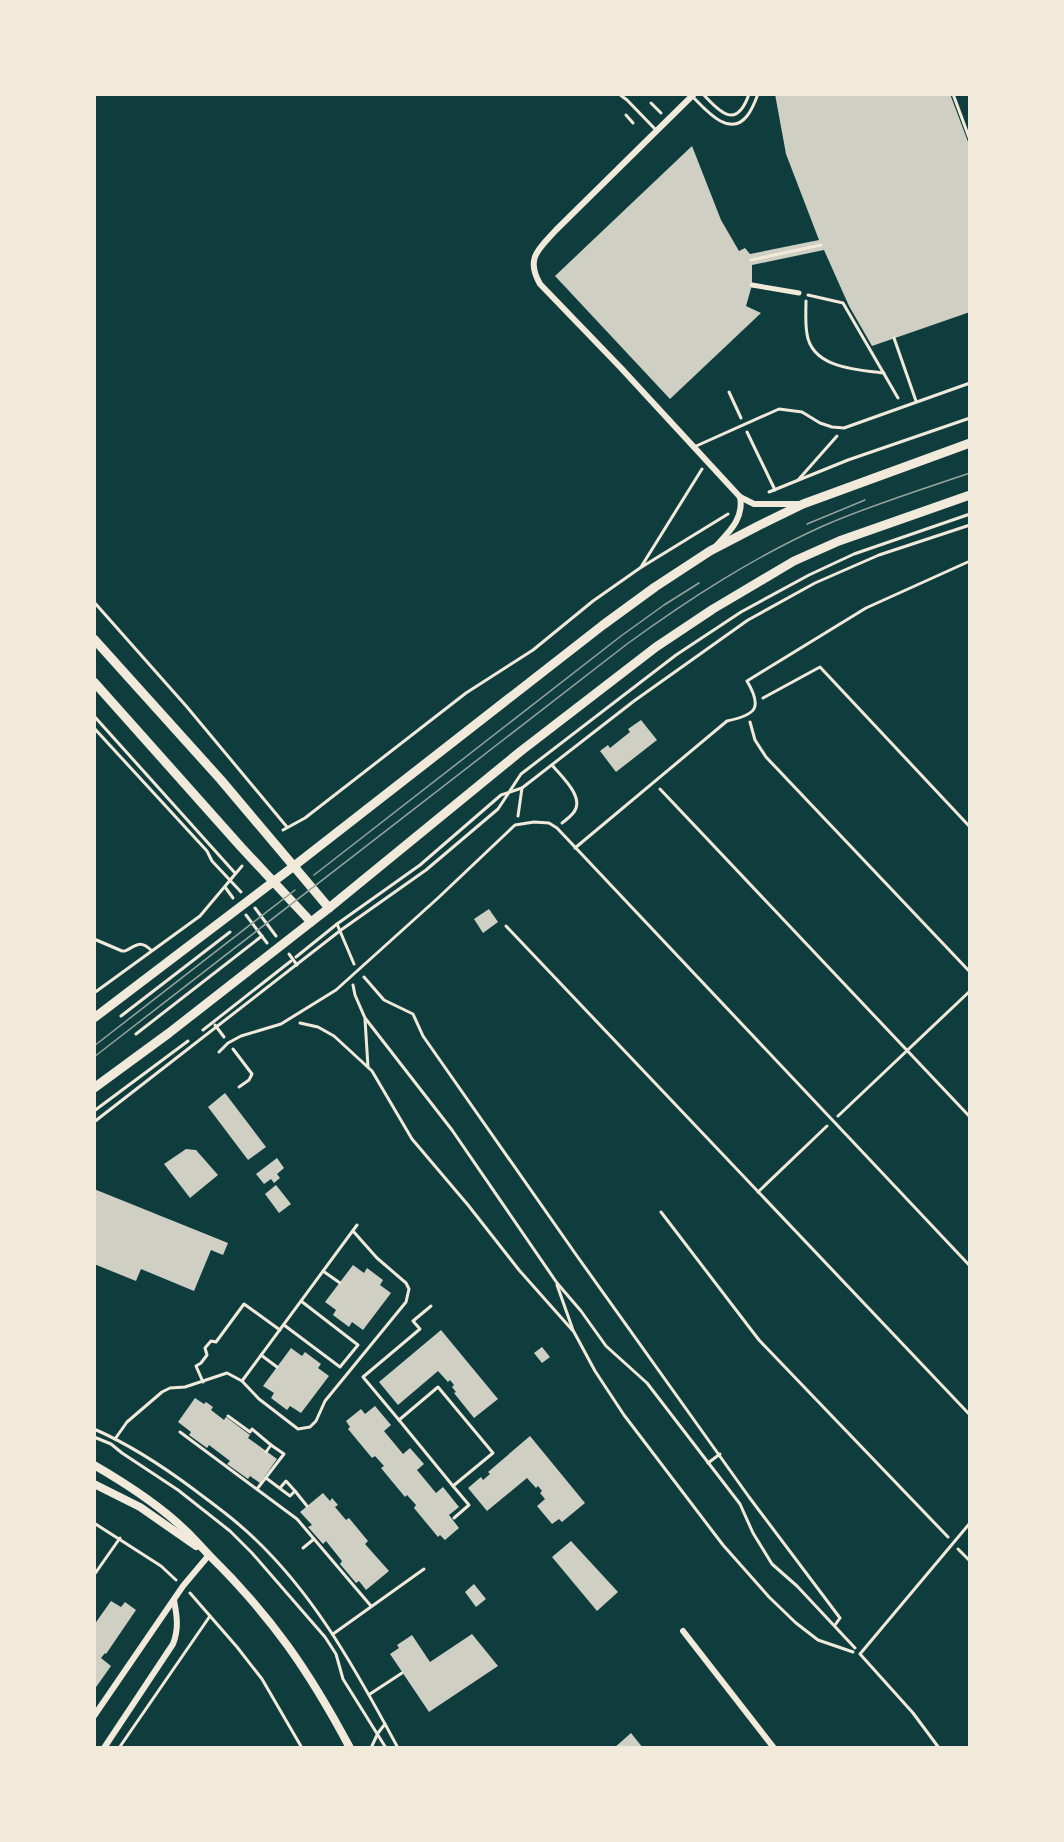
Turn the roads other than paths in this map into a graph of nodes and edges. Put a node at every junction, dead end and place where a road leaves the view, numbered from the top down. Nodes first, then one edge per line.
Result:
1 (619, 94) edge
2 (703, 94) edge
3 (749, 94) edge
4 (758, 94) edge
5 (693, 95) edge
6 (656, 130) junction
7 (752, 285) dead end
8 (799, 294) dead end
9 (894, 338) dead end
10 (969, 383) edge
11 (916, 402) junction
12 (969, 443) edge
13 (694, 447) junction
14 (969, 495) edge
15 (740, 497) junction
16 (803, 504) junction
17 (710, 551) junction
18 (969, 561) edge
19 (94, 639) edge
20 (94, 682) edge
21 (575, 848) junction
22 (294, 866) junction
23 (273, 881) junction
24 (329, 908) junction
25 (311, 922) junction
26 (94, 1018) edge
27 (219, 1052) dead end
28 (94, 1088) edge
29 (969, 1266) edge
30 (94, 1465) edge
31 (94, 1484) edge
32 (969, 1523) edge
33 (209, 1555) junction
34 (174, 1600) junction
35 (683, 1631) dead end
36 (94, 1716) edge
37 (104, 1748) edge
38 (350, 1748) edge
39 (774, 1748) edge
40 (939, 1748) edge

1 - 6 lane
2 - 3 lane
4 - 5 lane
5 - 6 street
6 - 13 street
7 - 8 street
9 - 11 lane
10 - 11 lane
11 - 13 lane
12 - 16 main road
13 - 15 street
14 - 24 main road
15 - 16 street
15 - 17 street
16 - 17 main road
17 - 22 main road
18 - 21 lane
19 - 22 main road
20 - 23 main road
21 - 27 lane
21 - 29 lane
22 - 23 main road
22 - 24 main road
23 - 25 main road
23 - 26 main road
24 - 25 main road
25 - 28 main road
30 - 33 street
31 - 33 street
32 - 40 lane
33 - 34 street
33 - 38 street
34 - 36 street
34 - 37 street
35 - 39 street

